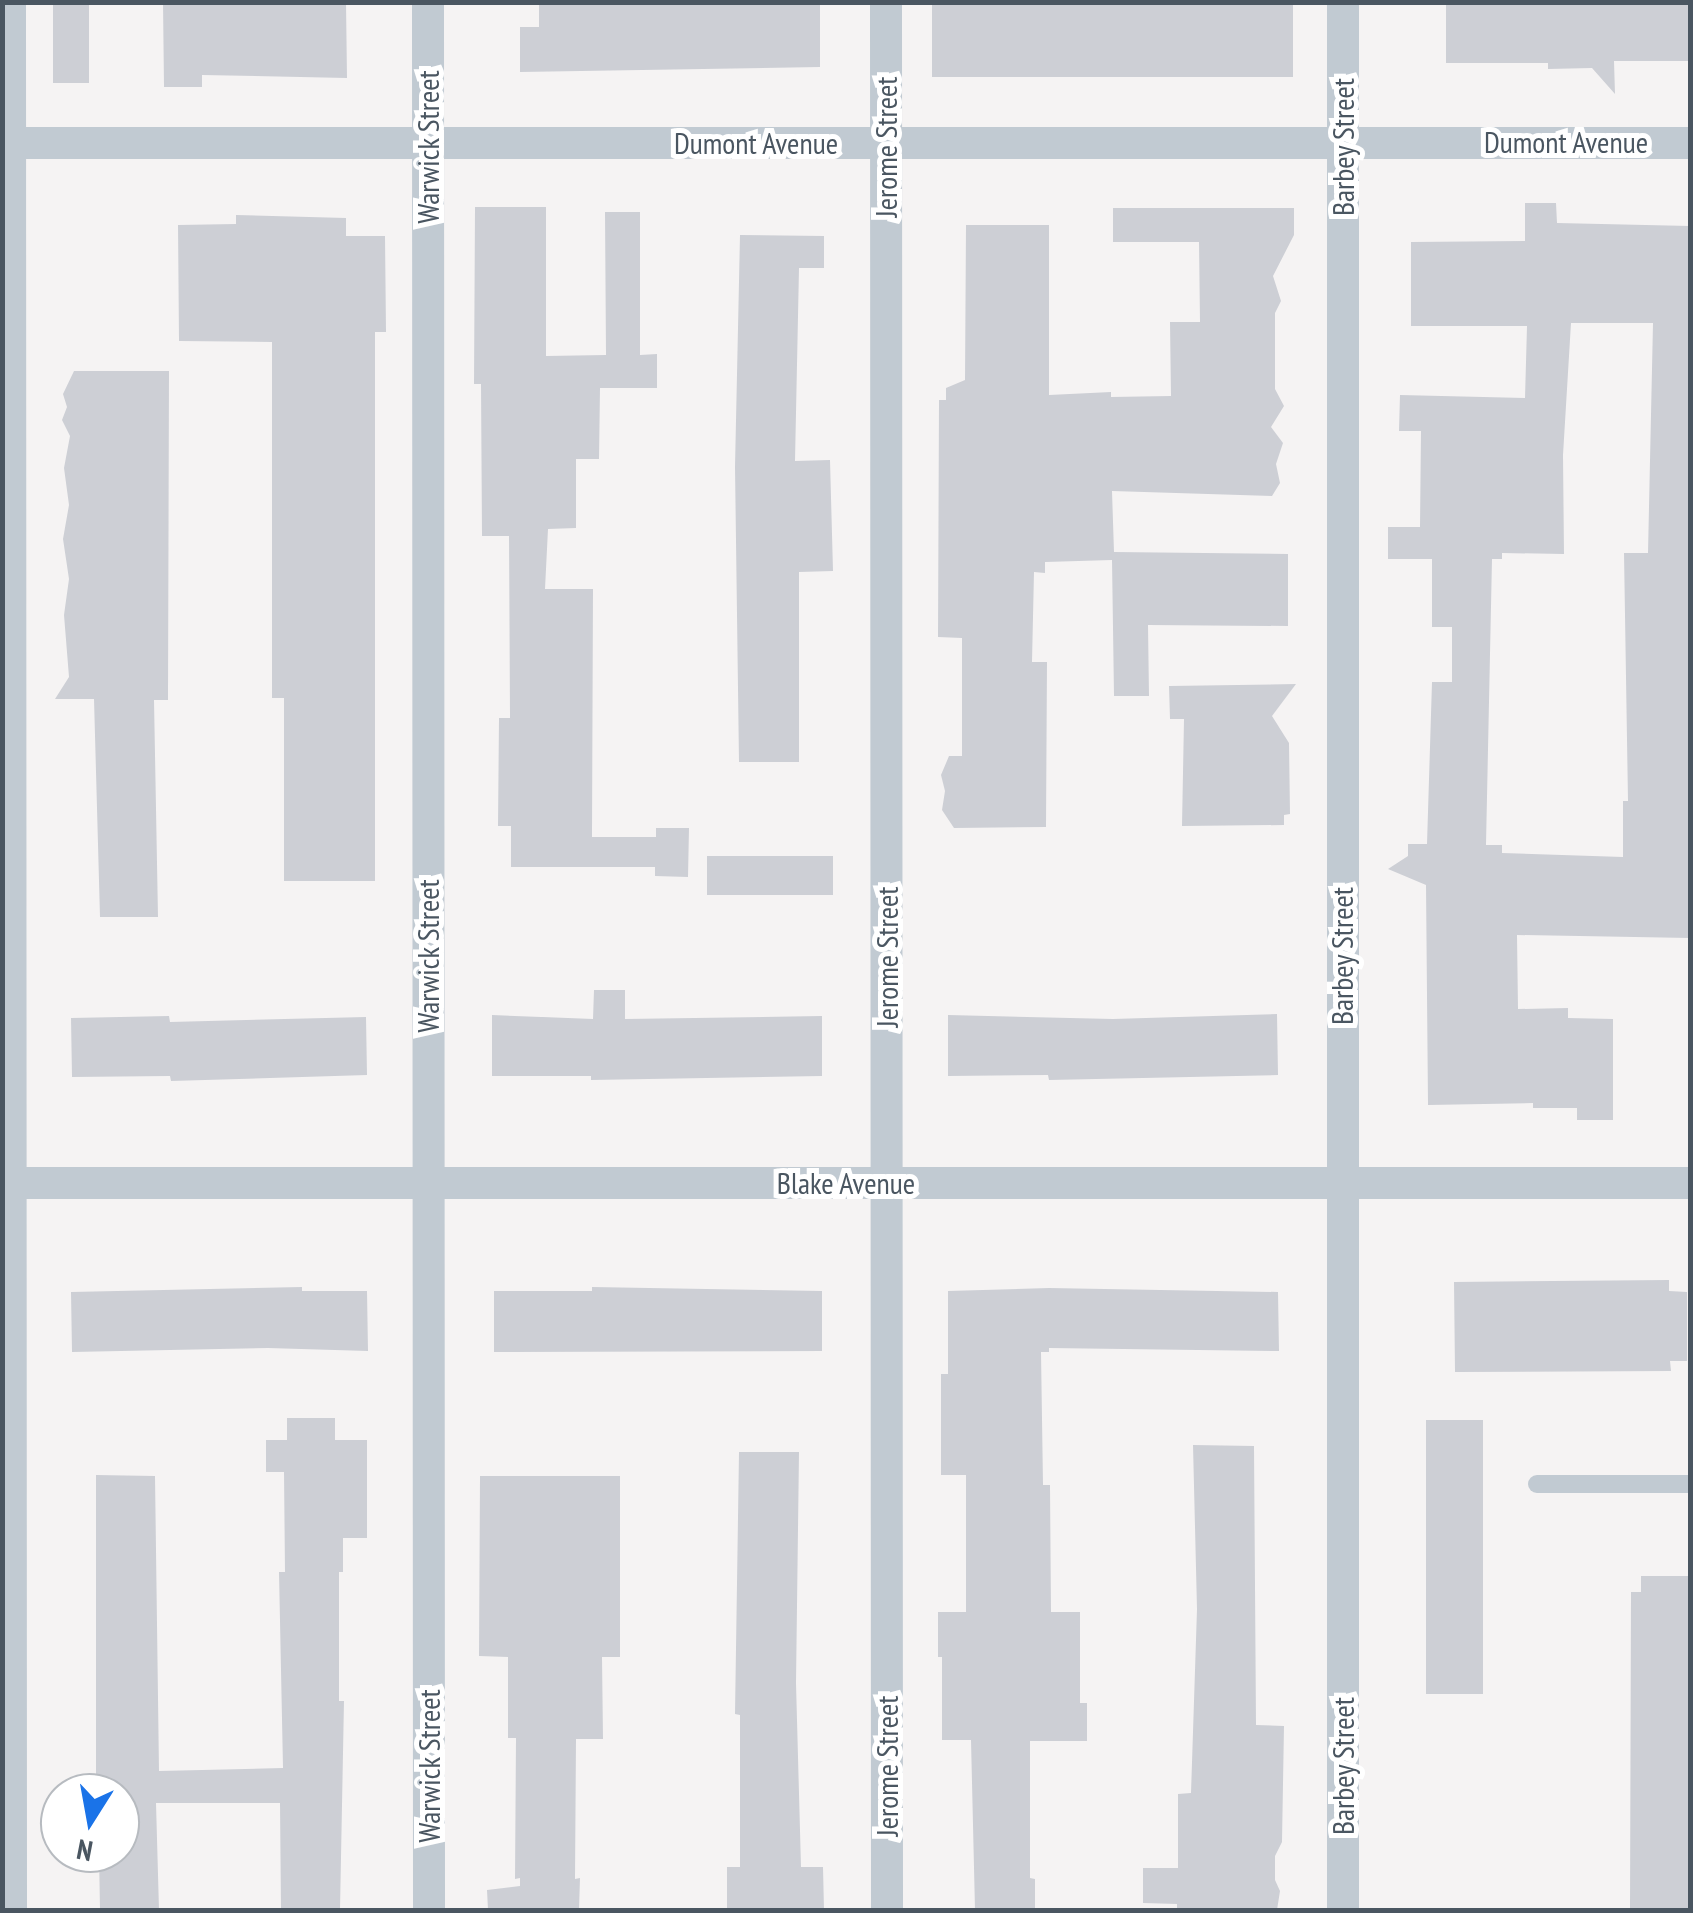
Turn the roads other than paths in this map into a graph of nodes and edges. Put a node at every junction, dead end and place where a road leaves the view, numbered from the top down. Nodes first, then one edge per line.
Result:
1 (10, 2) edge
2 (428, 2) edge
3 (886, 2) edge
4 (1343, 2) edge
5 (1343, 142) junction
6 (1690, 142) edge
7 (6, 143) edge
8 (886, 143) junction
9 (428, 144) junction
10 (7, 1183) edge
11 (887, 1183) junction
12 (1342, 1183) junction
13 (1690, 1183) edge
14 (428, 1184) junction
15 (1537, 1484) dead end
16 (1690, 1484) edge
17 (10, 1910) edge
18 (429, 1910) edge
19 (887, 1910) edge
20 (1343, 1910) edge

1 - 7 street
2 - 9 street, Warwick Street
3 - 8 street, Jerome Street
4 - 5 street, Barbey Street
5 - 6 street, Dumont Avenue
5 - 8 street, Dumont Avenue
5 - 12 street, Barbey Street
7 - 9 street, Dumont Avenue
7 - 10 street
8 - 9 street, Dumont Avenue
8 - 11 street, Jerome Street
9 - 14 street, Warwick Street
10 - 14 street, Blake Avenue
10 - 17 street
11 - 12 street, Blake Avenue
11 - 14 street, Blake Avenue
11 - 19 street, Jerome Street
12 - 13 street, Blake Avenue
12 - 20 street, Barbey Street
14 - 18 street, Warwick Street
15 - 16 lane

